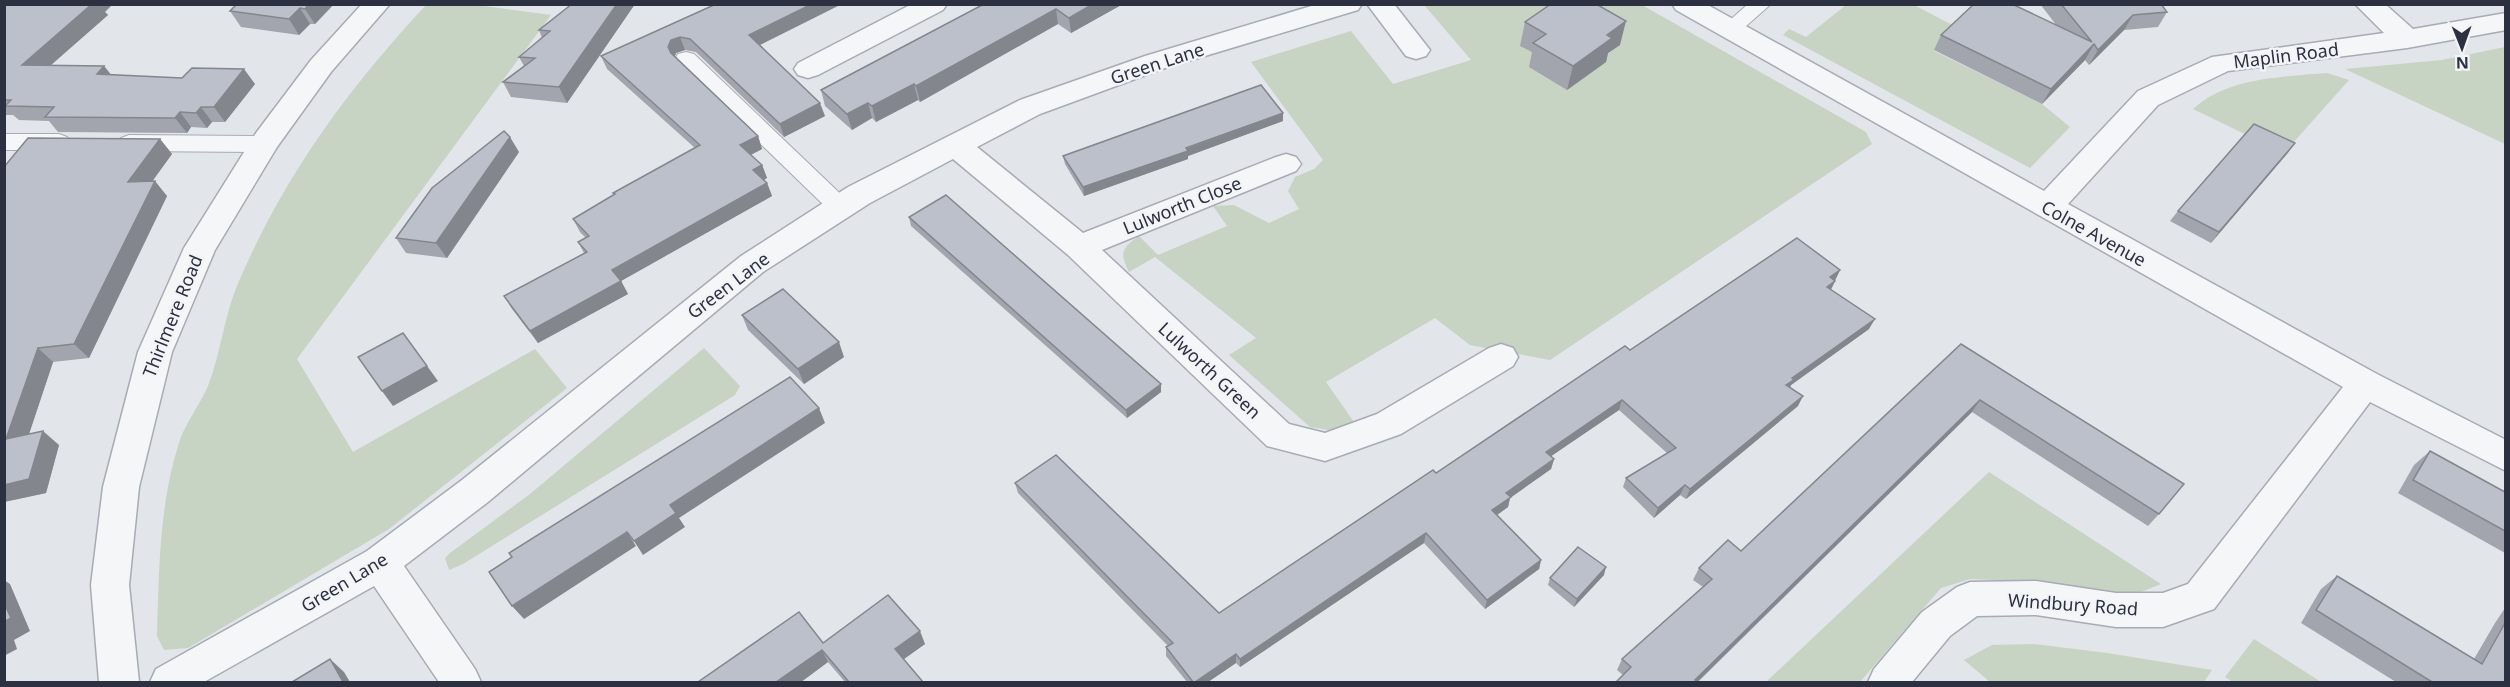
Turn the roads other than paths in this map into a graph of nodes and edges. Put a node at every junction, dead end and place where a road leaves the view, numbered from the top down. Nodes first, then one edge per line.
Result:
1 (377, 4) edge
2 (933, 4) edge
3 (1349, 4) edge
4 (1380, 4) edge
5 (1684, 4) edge
6 (1761, 4) edge
7 (2368, 4) edge
8 (1299, 11) edge
9 (2505, 21) edge
10 (1729, 30) junction
11 (2407, 39) junction
12 (1416, 50) dead end
13 (686, 59) dead end
14 (808, 69) dead end
15 (4, 142) edge
16 (86, 142) edge
17 (109, 143) edge
18 (264, 144) junction
19 (954, 144) junction
20 (1286, 164) dead end
21 (2047, 207) junction
22 (841, 208) junction
23 (1079, 247) junction
24 (1501, 357) dead end
25 (2365, 382) junction
26 (2505, 457) edge
27 (380, 563) junction
28 (119, 682) edge
29 (170, 682) edge
30 (460, 682) edge
31 (1888, 682) edge

1 - 18 street, Thirlmere Road
2 - 14 street
3 - 8 street, Green Lane
4 - 12 street
5 - 10 street, Colne Avenue
6 - 10 lane
7 - 11 street
8 - 19 street, Green Lane
9 - 11 street, Maplin Road
10 - 21 street, Colne Avenue
11 - 21 street, Maplin Road
13 - 22 lane
15 - 16 lane
17 - 18 lane
18 - 28 street, Thirlmere Road
19 - 22 street, Green Lane
19 - 23 street, Lulworth Green
20 - 23 street, Lulworth Close
21 - 25 street, Colne Avenue
22 - 27 street, Green Lane
23 - 24 street, Lulworth Green
25 - 26 street, Colne Avenue
25 - 31 street, Windbury Road
27 - 29 street, Green Lane
27 - 30 street

